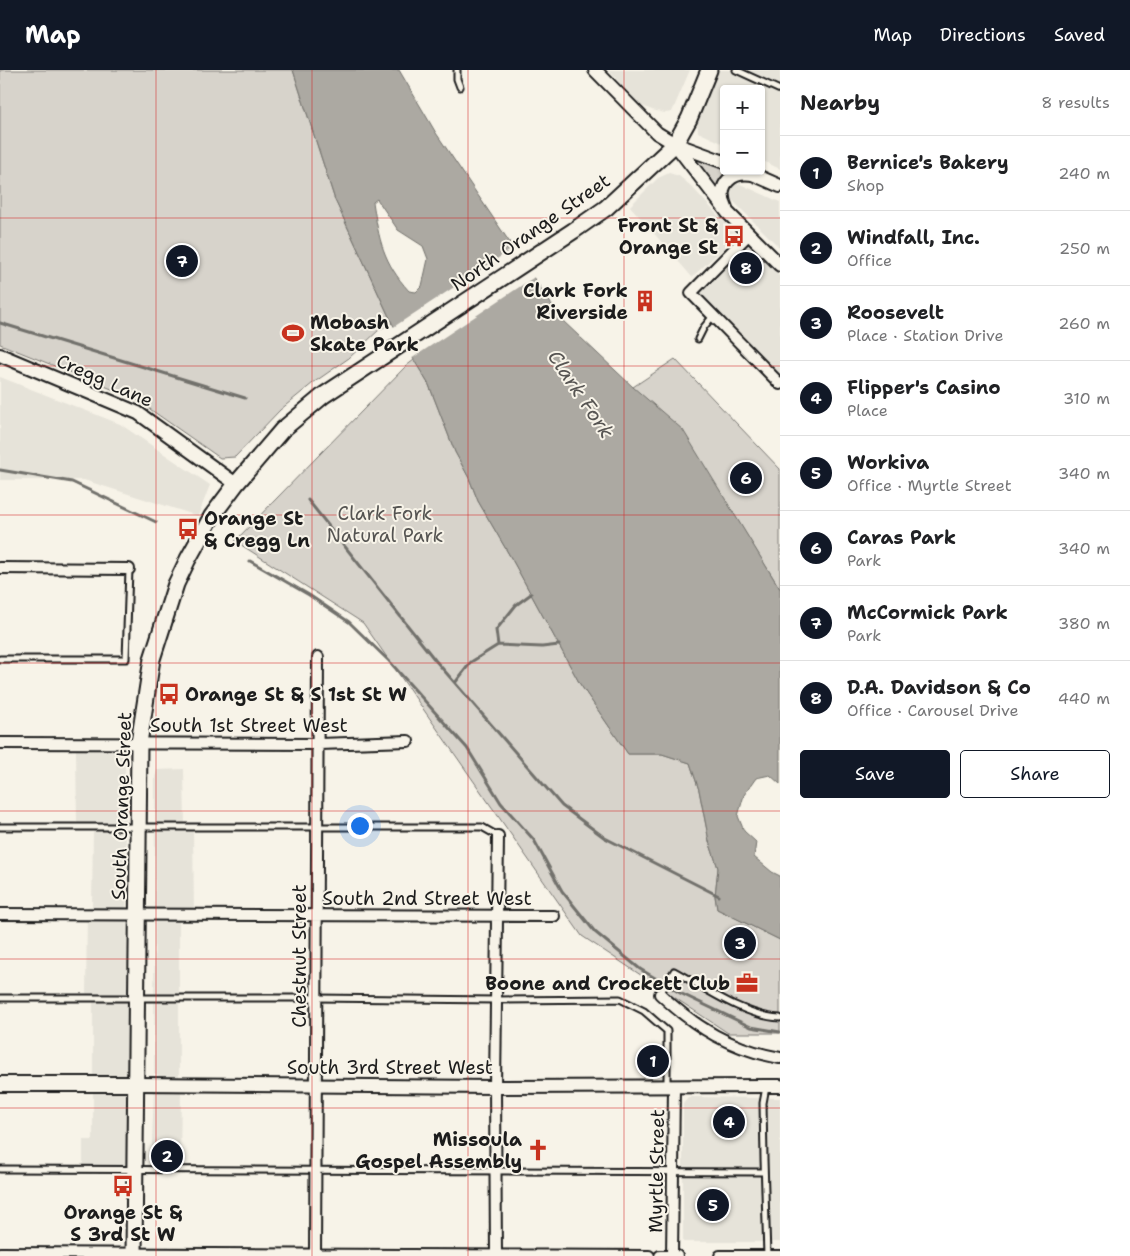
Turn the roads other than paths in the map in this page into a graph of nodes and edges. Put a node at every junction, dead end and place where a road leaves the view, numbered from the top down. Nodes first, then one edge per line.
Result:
1 (457, 70) edge
2 (595, 70) edge
3 (709, 70) edge
4 (736, 70) edge
5 (460, 86) dead end
6 (780, 90) edge
7 (675, 144) junction
8 (720, 161) edge
9 (736, 175) edge
10 (755, 175) edge
11 (780, 186) edge
12 (728, 213) junction
13 (749, 234) junction
14 (780, 266) edge
15 (714, 316) junction
16 (698, 339) dead end
17 (0, 355) edge
18 (358, 372) joint
19 (780, 384) edge
20 (236, 484) junction
21 (0, 568) edge
22 (129, 569) joint
23 (318, 657) dead end
24 (0, 659) edge
25 (408, 741) dead end
26 (139, 742) junction
27 (0, 743) edge
28 (318, 744) junction
29 (0, 827) edge
30 (138, 827) junction
31 (317, 828) junction
32 (498, 836) joint
33 (0, 914) edge
34 (138, 915) junction
35 (316, 916) junction
36 (497, 916) junction
37 (554, 916) dead end
38 (661, 992) joint
39 (137, 997) junction
40 (0, 998) edge
41 (316, 998) junction
42 (496, 1000) junction
43 (780, 1018) edge
44 (780, 1058) edge
45 (0, 1084) edge
46 (137, 1084) junction
47 (316, 1086) junction
48 (766, 1086) junction
49 (780, 1086) edge
50 (495, 1087) junction
51 (671, 1087) junction
52 (0, 1169) edge
53 (136, 1169) junction
54 (316, 1171) junction
55 (496, 1171) junction
56 (674, 1171) junction
57 (764, 1172) junction
58 (0, 1253) edge
59 (134, 1254) edge
60 (496, 1255) edge
61 (315, 1256) edge
62 (649, 1256) edge
63 (660, 1256) edge
64 (672, 1256) edge
65 (678, 1256) edge
66 (720, 1256) edge
67 (767, 1256) edge
68 (780, 1256) edge

1 - 5 lane
2 - 7 street
3 - 7 main road, North Orange Street
4 - 6 lane
7 - 8 street
7 - 12 street
7 - 18 main road, North Orange Street
9 - 12 street
10 - 11 street
12 - 13 street
13 - 14 street
13 - 15 street
15 - 16 lane
15 - 19 street
17 - 20 street, Cregg Lane
18 - 20 main road, South Orange Street
20 - 26 main road, South Orange Street
21 - 22 street
22 - 24 lane
23 - 28 street, Chestnut Street
25 - 28 street, South 1st Street West
26 - 27 street, South 1st Street West
26 - 28 street, South 1st Street West
26 - 30 main road, South Orange Street
28 - 31 street, Chestnut Street
29 - 30 lane
30 - 31 lane
30 - 34 main road, South Orange Street
31 - 32 lane
31 - 35 street, Chestnut Street
32 - 36 street
33 - 34 street, South 2nd Street West
34 - 35 street, South 2nd Street West
34 - 39 main road, South Orange Street
35 - 36 street, South 2nd Street West
35 - 41 street, Chestnut Street
36 - 37 street, South 2nd Street West
36 - 42 street
38 - 43 lane
38 - 44 street
39 - 40 lane
39 - 41 lane
39 - 46 main road, South Orange Street
41 - 42 lane
41 - 47 street, Chestnut Street
42 - 50 street
42 - 51 lane
45 - 46 main road, South 3rd Street West
46 - 47 street, South 3rd Street West
46 - 53 main road, South Orange Street
47 - 50 street, South 3rd Street West
47 - 54 street, Chestnut Street
48 - 49 street, South 3rd Street West
48 - 51 street, South 3rd Street West
48 - 57 lane
50 - 51 street, South 3rd Street West
50 - 55 street
51 - 56 street, Myrtle Street
52 - 53 lane
53 - 54 lane
53 - 59 main road, South Orange Street
54 - 55 lane
54 - 61 street, Chestnut Street
55 - 56 lane
55 - 60 street
56 - 57 lane
56 - 64 street, Myrtle Street
57 - 67 lane
58 - 59 street
59 - 61 street
60 - 61 street
60 - 62 street
63 - 64 street
64 - 65 street
66 - 67 street
67 - 68 street

